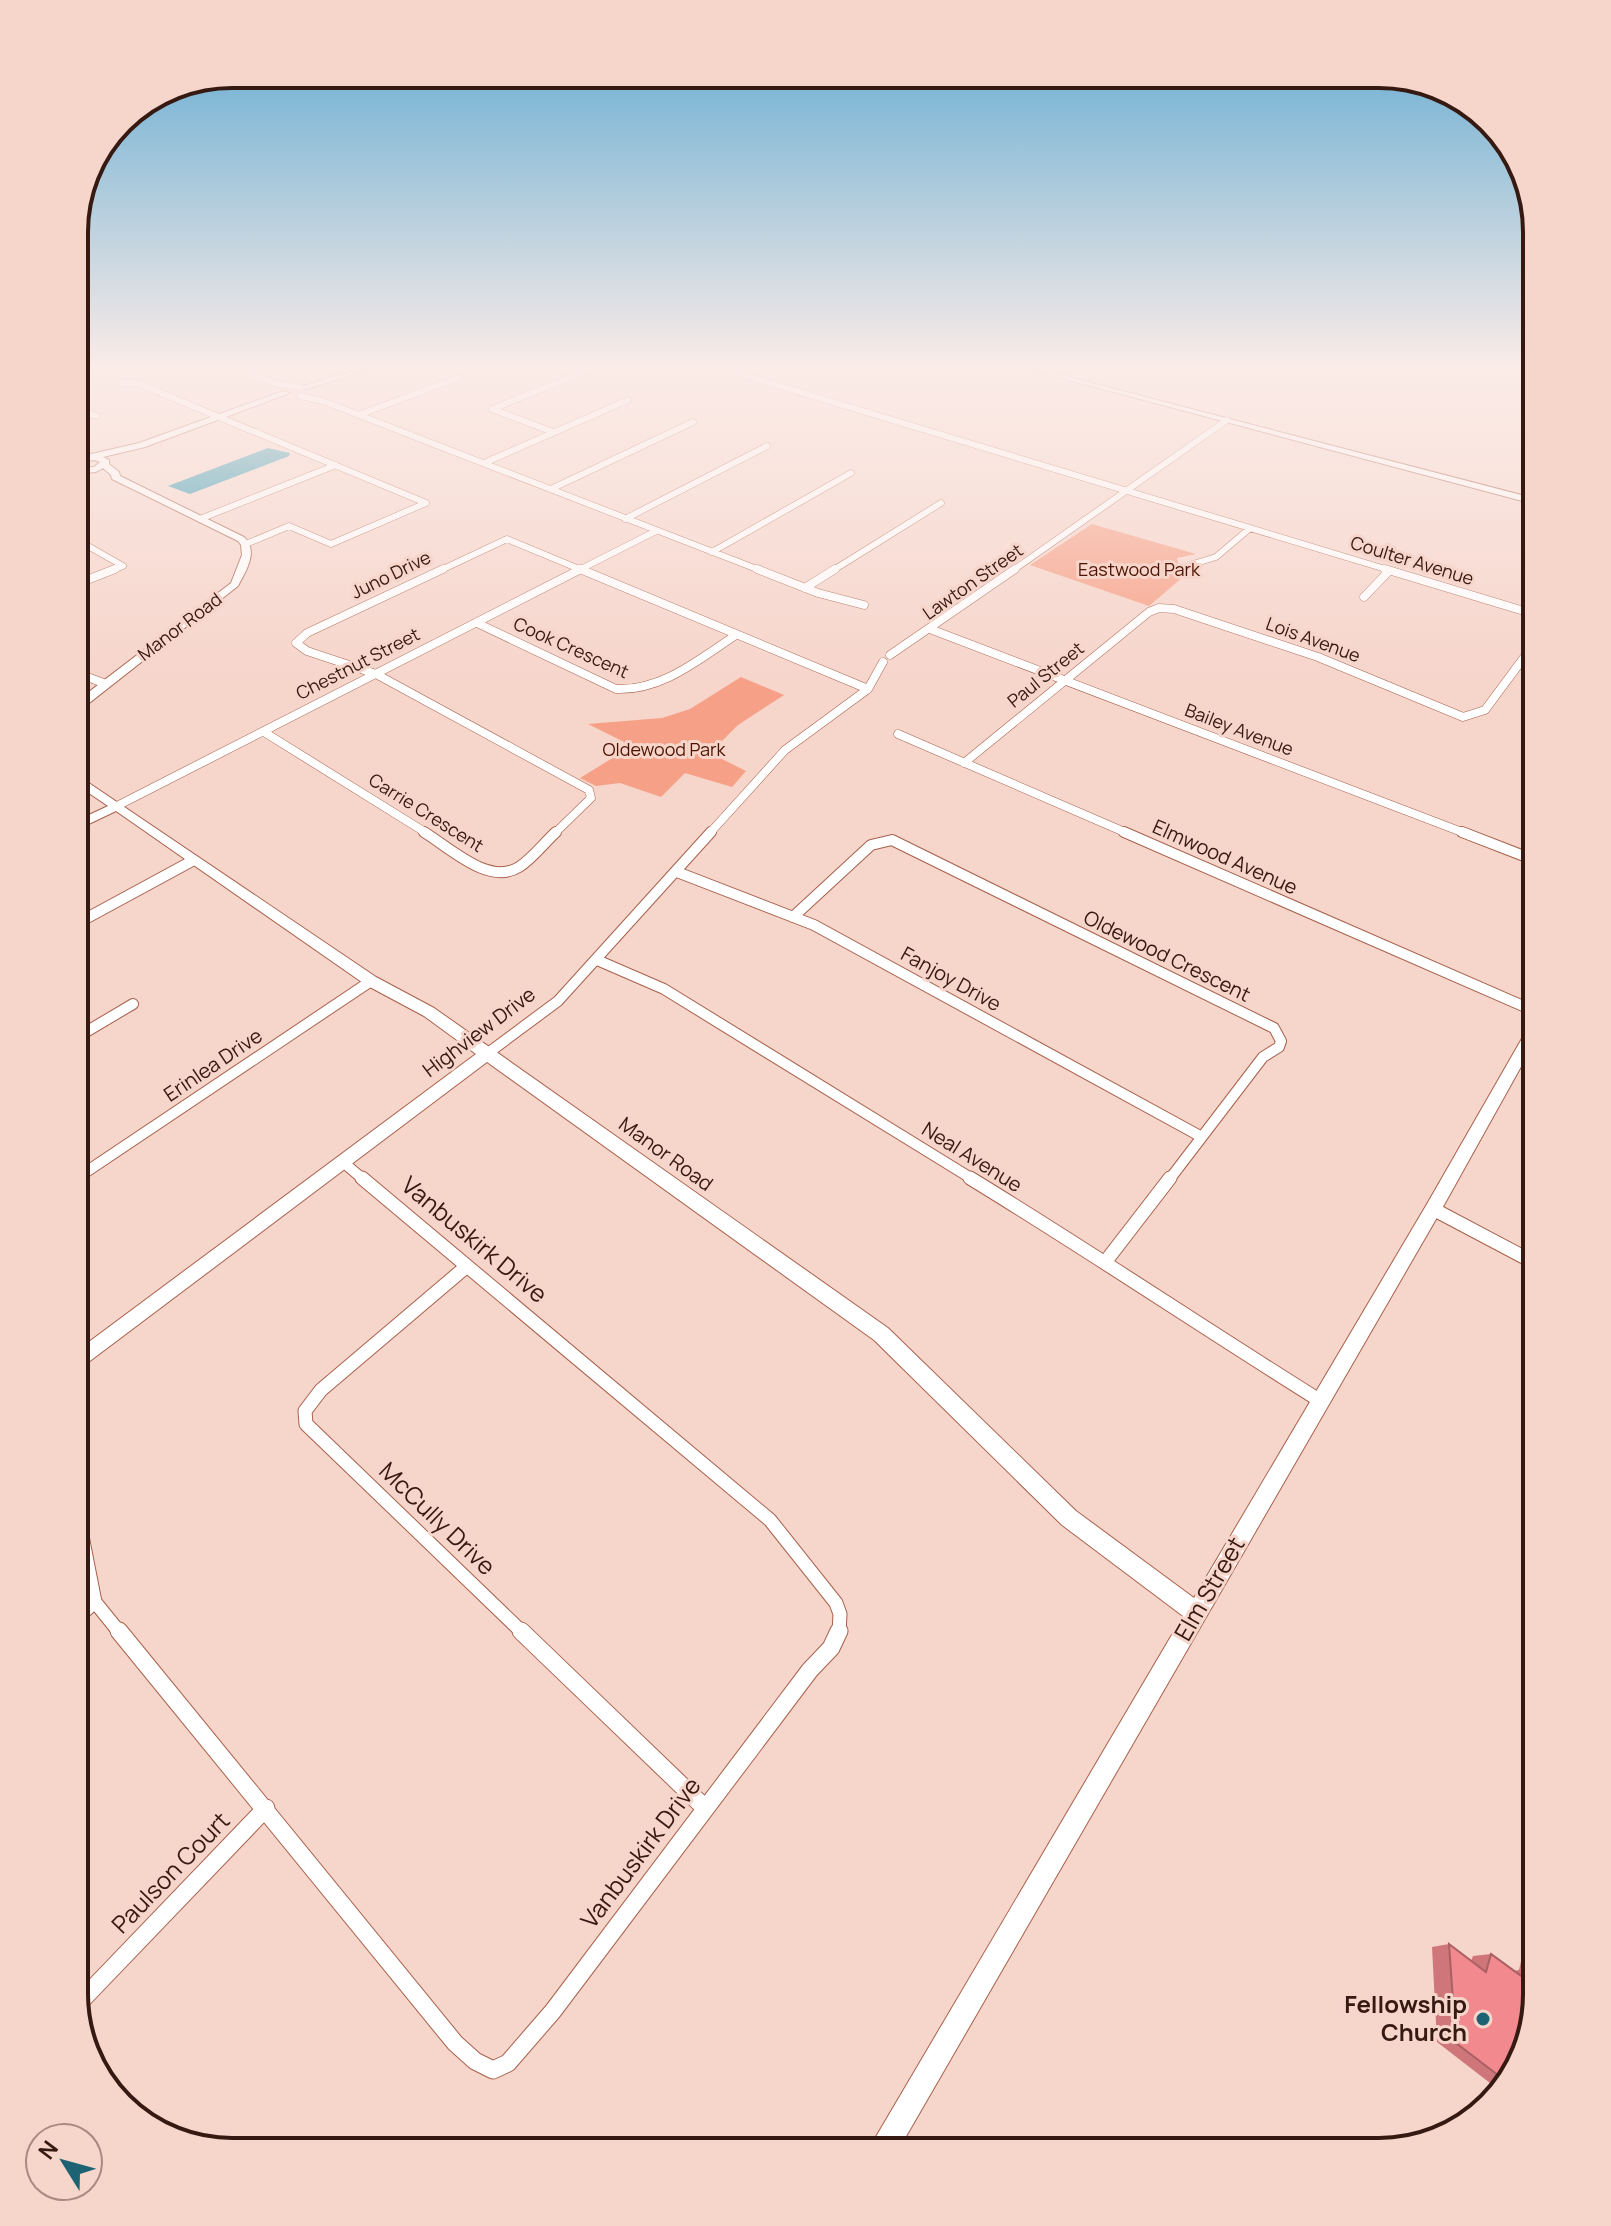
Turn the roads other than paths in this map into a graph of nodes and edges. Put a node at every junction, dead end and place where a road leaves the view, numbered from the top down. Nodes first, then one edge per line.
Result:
1 (92, 474) edge
2 (116, 474) edge
3 (314, 474) edge
4 (357, 474) edge
5 (512, 474) edge
6 (583, 474) edge
7 (713, 474) edge
8 (849, 474) edge
9 (1068, 474) edge
10 (1153, 474) edge
11 (1431, 474) edge
12 (115, 477) junction
13 (551, 489) junction
14 (1128, 492) junction
15 (1523, 498) edge
16 (941, 503) dead end
17 (200, 519) junction
18 (625, 519) junction
19 (1249, 529) junction
20 (656, 531) junction
21 (246, 544) junction
22 (88, 546) edge
23 (712, 552) junction
24 (1193, 564) dead end
25 (582, 569) junction
26 (1389, 571) junction
27 (88, 580) edge
28 (805, 588) junction
29 (1364, 597) dead end
30 (864, 605) dead end
31 (1523, 611) edge
32 (1149, 612) joint
33 (477, 623) junction
34 (930, 629) junction
35 (736, 635) junction
36 (890, 655) dead end
37 (1523, 659) edge
38 (883, 662) dead end
39 (376, 674) junction
40 (88, 677) edge
41 (1064, 680) junction
42 (106, 684) junction
43 (868, 689) junction
44 (88, 700) edge
45 (264, 732) junction
46 (898, 734) dead end
47 (964, 763) junction
48 (88, 787) edge
49 (115, 807) junction
50 (88, 820) edge
51 (1523, 856) edge
52 (192, 861) junction
53 (677, 872) junction
54 (88, 917) edge
55 (793, 917) junction
56 (597, 960) junction
57 (371, 981) junction
58 (133, 1004) dead end
59 (1523, 1006) edge
60 (88, 1031) edge
61 (1523, 1050) edge
62 (488, 1053) junction
63 (1200, 1136) junction
64 (343, 1162) junction
65 (88, 1171) edge
66 (1433, 1209) junction
67 (1523, 1257) edge
68 (1106, 1261) junction
69 (467, 1266) junction
70 (88, 1353) edge
71 (1319, 1400) junction
72 (88, 1566) edge
73 (95, 1602) junction
74 (88, 1608) edge
75 (1196, 1613) junction
76 (704, 1807) junction
77 (266, 1808) junction
78 (88, 1994) edge
79 (889, 2138) edge

1 - 12 street
2 - 12 street
3 - 17 street
4 - 21 street
5 - 13 street
6 - 13 street
7 - 18 street
8 - 23 street
9 - 14 street, Coulter Avenue
10 - 14 street, Lawton Street
11 - 15 street
12 - 17 street
13 - 18 street
14 - 19 street, Coulter Avenue
14 - 34 street, Lawton Street
16 - 28 street
17 - 21 street
18 - 20 street
19 - 24 street
19 - 26 street, Coulter Avenue
20 - 23 street
20 - 25 street, Chestnut Street
21 - 42 street, Manor Road
22 - 27 street
23 - 28 street
25 - 33 street, Chestnut Street
25 - 35 street
25 - 39 street, Juno Drive
26 - 29 street
26 - 31 street, Coulter Avenue
28 - 30 street
32 - 37 street, Lois Avenue
32 - 41 street, Paul Street
33 - 35 street, Cook Crescent
33 - 39 street, Chestnut Street
34 - 36 street, Lawton Street
34 - 41 street, Bailey Avenue
35 - 43 street
38 - 43 street, Highview Drive
39 - 45 street, Chestnut Street
39 - 45 street, Carrie Crescent
40 - 42 street
41 - 47 street, Paul Street
41 - 51 street, Bailey Avenue
42 - 44 street, Manor Road
43 - 53 street, Highview Drive
45 - 49 street, Chestnut Street
46 - 47 street, Elmwood Avenue
47 - 59 street, Elmwood Avenue
48 - 49 street, Manor Road
49 - 50 street, Chestnut Street
49 - 52 street, Manor Road
52 - 54 street
52 - 57 street, Manor Road
53 - 55 street, Fanjoy Drive
53 - 56 street, Highview Drive
55 - 63 street, Fanjoy Drive
55 - 63 street, Oldewood Crescent
56 - 62 street, Highview Drive
56 - 68 street, Neal Avenue
57 - 62 street, Manor Road
57 - 65 street, Erinlea Drive
58 - 60 street
61 - 66 street, Elm Street
62 - 64 street, Highview Drive
62 - 75 street, Manor Road
63 - 68 street, Oldewood Crescent
64 - 69 street, Vanbuskirk Drive
64 - 70 street, Highview Drive
66 - 67 street
66 - 71 street, Elm Street
68 - 71 street, Neal Avenue
69 - 76 street, Vanbuskirk Drive
69 - 76 street, McCully Drive
71 - 75 street, Elm Street
72 - 73 street, Vanbuskirk Drive
73 - 74 street
73 - 77 street, Vanbuskirk Drive
75 - 79 street, Elm Street
76 - 77 street, Vanbuskirk Drive
77 - 78 street, Paulson Court

